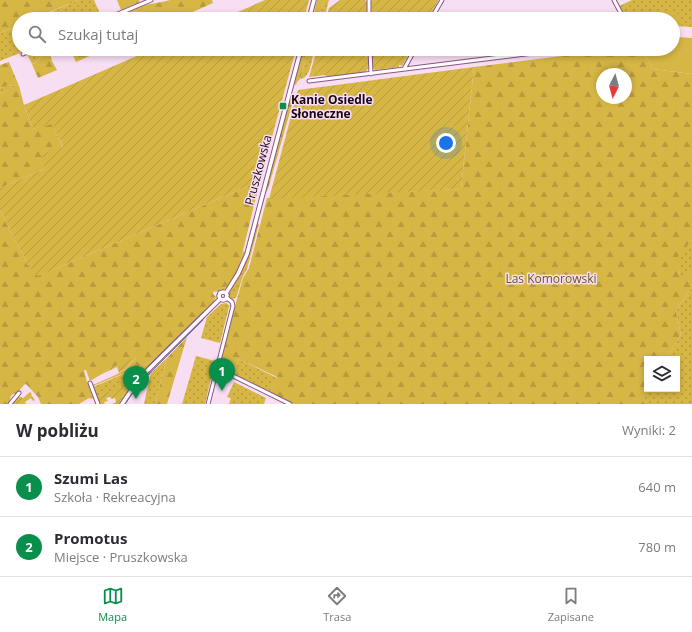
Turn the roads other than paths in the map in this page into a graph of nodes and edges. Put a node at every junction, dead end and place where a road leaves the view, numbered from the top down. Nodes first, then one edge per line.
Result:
1 (150, 0) edge
2 (314, 0) edge
3 (369, 0) edge
4 (442, 0) edge
5 (614, 0) edge
6 (122, 12) edge
7 (311, 12) edge
8 (369, 12) edge
9 (435, 12) edge
10 (620, 12) edge
11 (299, 56) edge
12 (370, 56) edge
13 (411, 56) edge
14 (509, 56) edge
15 (404, 69) junction
16 (371, 74) junction
17 (309, 81) dead end
18 (226, 293) junction
19 (227, 298) junction
20 (220, 299) junction
21 (217, 369) junction
22 (90, 383) dead end
23 (19, 393) dead end
24 (10, 404) edge
25 (98, 404) edge
26 (122, 404) edge
27 (208, 404) edge
28 (290, 404) edge

1 - 6 street
2 - 7 street
3 - 8 street
4 - 9 street
5 - 10 street
11 - 18 street, Pruszkowska
12 - 16 street
13 - 15 street
14 - 15 street
15 - 16 street
16 - 17 street
18 - 19 street
18 - 20 street
19 - 20 street
19 - 21 street
20 - 26 street
21 - 27 street
21 - 28 street
22 - 25 street
23 - 24 street

